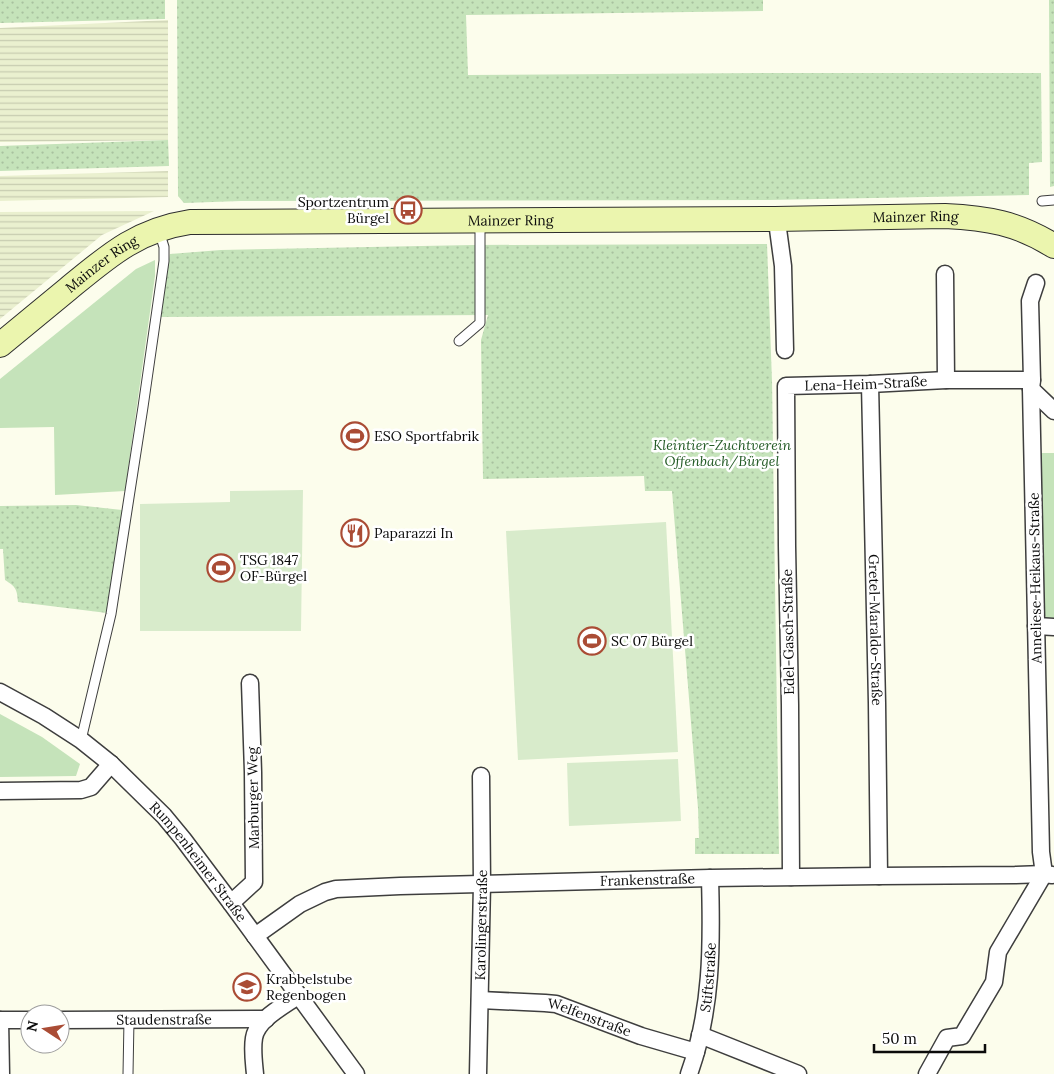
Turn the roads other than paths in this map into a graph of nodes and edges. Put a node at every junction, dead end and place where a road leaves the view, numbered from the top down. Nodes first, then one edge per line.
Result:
1 (1054, 200) edge
2 (1042, 201) dead end
3 (775, 219) junction
4 (480, 220) junction
5 (158, 230) junction
6 (1054, 246) edge
7 (945, 274) dead end
8 (1036, 283) dead end
9 (459, 341) dead end
10 (0, 345) edge
11 (784, 350) dead end
12 (946, 380) junction
13 (870, 384) junction
14 (1032, 384) junction
15 (786, 386) joint
16 (1054, 411) edge
17 (1036, 626) junction
18 (1054, 627) edge
19 (250, 683) dead end
20 (0, 692) edge
21 (81, 740) junction
22 (111, 764) junction
23 (481, 776) dead end
24 (0, 791) edge
25 (1049, 874) edge
26 (879, 876) junction
27 (790, 877) junction
28 (710, 878) junction
29 (482, 884) junction
30 (231, 903) junction
31 (255, 936) junction
32 (299, 996) junction
33 (480, 1000) junction
34 (266, 1018) junction
35 (0, 1020) edge
36 (20, 1020) edge
37 (70, 1020) edge
38 (129, 1020) junction
39 (700, 1036) junction
40 (696, 1052) junction
41 (778, 1070) edge
42 (1, 1074) edge
43 (128, 1074) edge
44 (255, 1074) edge
45 (356, 1074) edge
46 (478, 1074) edge
47 (689, 1074) edge
48 (798, 1074) edge
49 (927, 1074) edge

1 - 2 lane
3 - 4 street, Mainzer Ring
3 - 6 street, Mainzer Ring
3 - 11 street
4 - 5 street, Mainzer Ring
4 - 9 lane
5 - 10 street, Mainzer Ring
5 - 21 lane
7 - 12 street, Lena-Heim-Straße
8 - 14 street, Anneliese-Heikaus-Straße
12 - 13 street, Lena-Heim-Straße
12 - 14 street, Lena-Heim-Straße
13 - 15 street, Lena-Heim-Straße
13 - 26 street, Gretel-Maraldo-Straße
14 - 16 street
14 - 17 street, Anneliese-Heikaus-Straße
15 - 27 street, Edel-Gasch-Straße
17 - 18 street
17 - 25 street, Anneliese-Heikaus-Straße
19 - 30 street, Marburger Weg
20 - 21 street, Rumpenheimer Straße
21 - 22 street, Rumpenheimer Straße
22 - 24 street
22 - 30 street, Rumpenheimer Straße
23 - 29 street, Karolingerstraße
25 - 26 street, Frankenstraße
25 - 49 street
26 - 27 street, Frankenstraße
27 - 28 street, Frankenstraße
28 - 29 street, Frankenstraße
28 - 39 street, Stiftstraße
29 - 31 street, Frankenstraße
29 - 33 street, Karolingerstraße
30 - 31 street, Rumpenheimer Straße
31 - 32 street, Rumpenheimer Straße
32 - 34 street
32 - 45 street, Rumpenheimer Straße
33 - 40 street, Welfenstraße
33 - 46 street, Karolingerstraße
34 - 38 street, Staudenstraße
34 - 44 street
35 - 36 street
35 - 42 street
37 - 38 street, Staudenstraße
38 - 43 lane
39 - 40 street, Stiftstraße
39 - 41 street
40 - 47 street, Stiftstraße
41 - 48 street

